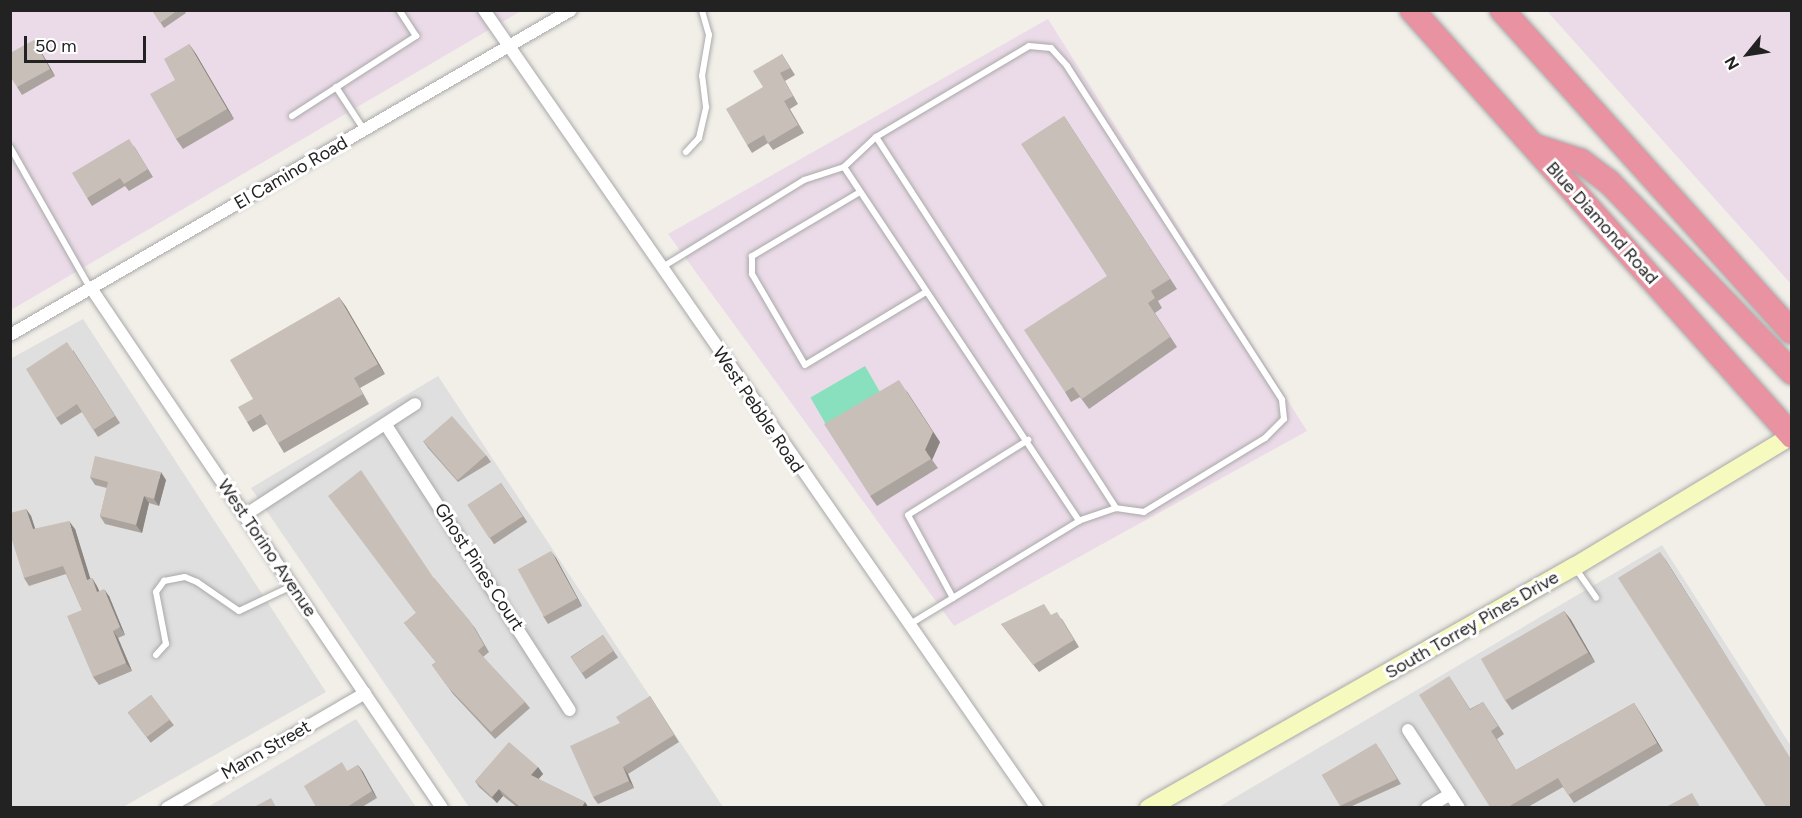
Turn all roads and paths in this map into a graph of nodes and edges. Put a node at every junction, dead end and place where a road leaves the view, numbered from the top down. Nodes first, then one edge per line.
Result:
1 (399, 10) edge
2 (484, 10) edge
3 (571, 10) edge
4 (702, 10) edge
5 (1412, 10) edge
6 (1502, 10) edge
7 (508, 47) junction
8 (336, 87) junction
9 (292, 116) dead end
10 (364, 130) junction
11 (876, 136) junction
12 (1534, 146) junction
13 (10, 147) edge
14 (686, 152) dead end
15 (844, 168) junction
16 (861, 192) junction
17 (661, 269) junction
18 (91, 288) junction
19 (926, 292) junction
20 (1791, 332) edge
21 (10, 334) edge
22 (1791, 372) edge
23 (415, 404) dead end
24 (386, 425) junction
25 (1791, 436) edge
26 (1028, 440) junction
27 (1116, 508) junction
28 (244, 515) junction
29 (1079, 521) junction
30 (1574, 567) junction
31 (292, 586) junction
32 (953, 598) junction
33 (1596, 598) dead end
34 (906, 626) junction
35 (156, 655) dead end
36 (365, 693) junction
37 (570, 710) dead end
38 (1408, 729) dead end
39 (1450, 794) junction
40 (167, 807) edge
41 (442, 807) edge
42 (1037, 807) edge
43 (1149, 807) edge
44 (1427, 807) edge
45 (1459, 807) edge

1 - 8 lane
2 - 7 street, West Pebble Road
3 - 7 street, El Camino Road
4 - 14 lane
5 - 12 highway, Blue Diamond Road
6 - 20 highway
7 - 10 street, El Camino Road
7 - 17 street, West Pebble Road
8 - 9 lane
8 - 10 lane
10 - 18 street, El Camino Road
11 - 15 lane
11 - 27 lane
11 - 27 lane
12 - 22 highway
12 - 25 highway, Blue Diamond Road
13 - 18 lane
15 - 16 lane
15 - 17 lane
16 - 19 lane
16 - 19 lane
17 - 34 street, West Pebble Road
18 - 21 street, El Camino Road
18 - 28 street, West Torino Avenue
19 - 26 lane
23 - 24 street
24 - 28 street
24 - 37 street, Ghost Pines Court
25 - 30 street, South Torrey Pines Drive
26 - 29 lane
26 - 32 lane
27 - 29 lane
28 - 31 street, West Torino Avenue
29 - 32 lane
30 - 33 lane
30 - 43 street, South Torrey Pines Drive
31 - 35 lane
31 - 36 street, West Torino Avenue
32 - 34 lane
34 - 42 street, West Pebble Road
36 - 40 street, Mann Street
36 - 41 street, West Torino Avenue
38 - 39 street
39 - 44 street
39 - 45 street

